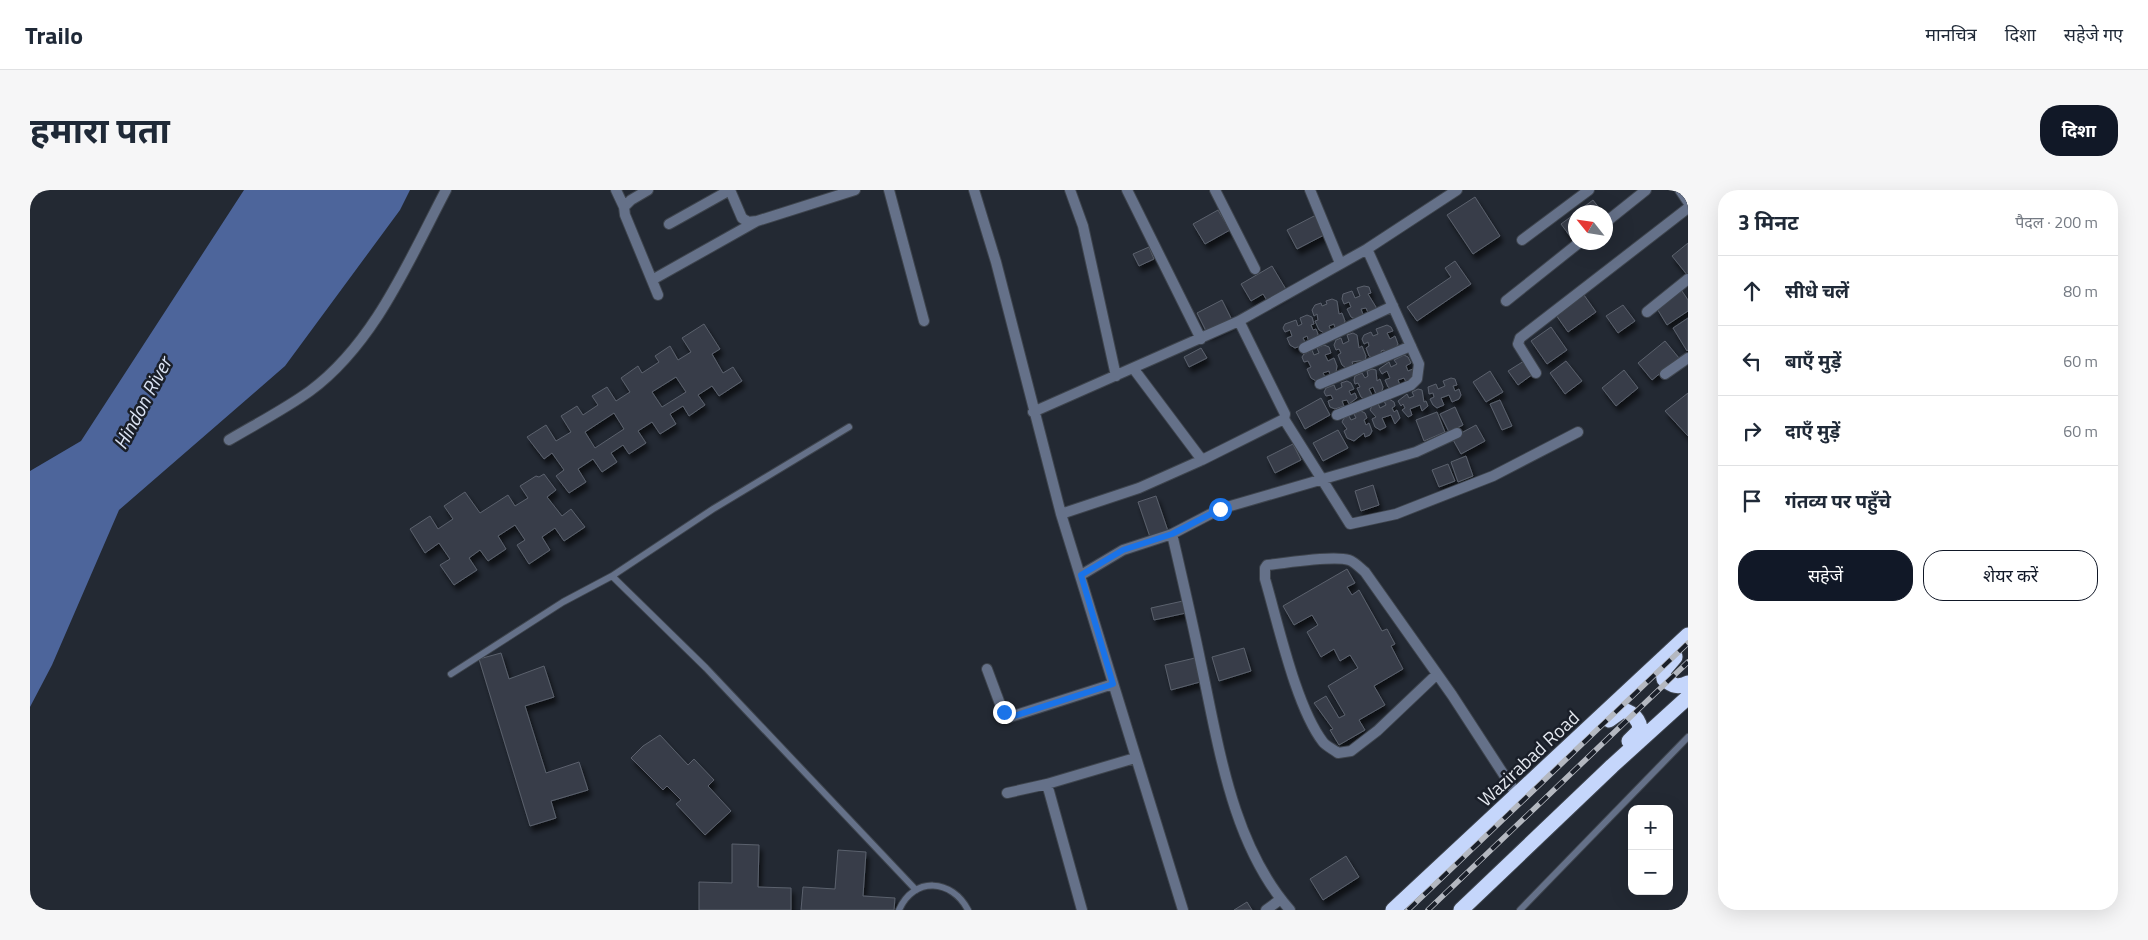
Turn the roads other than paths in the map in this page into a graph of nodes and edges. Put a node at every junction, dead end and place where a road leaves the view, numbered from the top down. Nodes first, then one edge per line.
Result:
1 (446, 190) edge
2 (616, 190) edge
3 (648, 190) edge
4 (730, 190) edge
5 (855, 190) edge
6 (889, 190) edge
7 (974, 190) edge
8 (1070, 190) edge
9 (1127, 190) edge
10 (1215, 190) edge
11 (1310, 190) edge
12 (1457, 190) edge
13 (1589, 190) edge
14 (1646, 190) edge
15 (1680, 190) edge
16 (1688, 202) edge
17 (624, 207) junction
18 (1688, 208) edge
19 (1613, 216) edge
20 (757, 221) junction
21 (669, 224) dead end
22 (1522, 240) dead end
23 (1367, 249) junction
24 (1570, 250) edge
25 (1340, 263) junction
26 (1255, 269) dead end
27 (1688, 279) edge
28 (652, 280) junction
29 (658, 295) dead end
30 (1506, 301) dead end
31 (1393, 306) junction
32 (1646, 312) dead end
33 (924, 321) dead end
34 (1239, 321) junction
35 (1201, 339) junction
36 (1411, 346) junction
37 (1304, 348) dead end
38 (1688, 358) edge
39 (1133, 368) junction
40 (1536, 372) dead end
41 (1665, 374) dead end
42 (1116, 376) junction
43 (1320, 384) dead end
44 (1034, 412) junction
45 (1337, 415) dead end
46 (1284, 419) junction
47 (849, 427) dead end
48 (1578, 432) dead end
49 (1457, 433) dead end
50 (229, 440) dead end
51 (1202, 460) junction
52 (1322, 479) junction
53 (1061, 514) junction
54 (1172, 534) junction
55 (1081, 575) junction
56 (612, 576) junction
57 (1688, 635) edge
58 (1688, 645) edge
59 (987, 669) dead end
60 (450, 674) dead end
61 (1437, 674) junction
62 (1688, 683) edge
63 (1113, 684) junction
64 (1687, 700) edge
65 (1586, 732) junction
66 (1688, 737) edge
67 (1135, 758) junction
68 (1612, 766) junction
69 (1047, 784) junction
70 (1007, 792) dead end
71 (1517, 795) junction
72 (916, 890) junction
73 (1281, 899) junction
74 (1468, 906) edge
75 (899, 910) edge
76 (968, 910) edge
77 (1082, 910) edge
78 (1183, 910) edge
79 (1266, 910) edge
80 (1290, 910) edge
81 (1393, 910) edge
82 (1520, 910) edge

1 - 50 street
2 - 17 street
3 - 17 street
4 - 20 street
4 - 21 street
5 - 20 street
6 - 33 street
7 - 44 street
8 - 42 street
9 - 35 street
10 - 26 street
11 - 25 street
12 - 23 street
13 - 22 street
14 - 19 street
15 - 16 street
17 - 28 street
18 - 40 street
20 - 28 street
23 - 25 street
23 - 31 street
24 - 30 street
25 - 34 street
27 - 32 street
28 - 29 street
31 - 36 street
31 - 37 street
34 - 35 street
34 - 46 street
35 - 39 street
36 - 43 street
36 - 45 street
38 - 41 street
39 - 42 street
39 - 51 street
42 - 44 street
44 - 53 street
46 - 51 street
46 - 52 street
47 - 56 lane
48 - 52 street
49 - 52 street
51 - 53 street
52 - 54 street
53 - 55 street
54 - 55 street
54 - 73 street
55 - 63 street
56 - 60 lane
56 - 72 lane
57 - 65 highway, Wazirabad Road
58 - 62 highway
59 - 63 street
61 - 61 street
61 - 71 street
63 - 67 street
64 - 68 highway
65 - 68 highway
65 - 71 highway, Wazirabad Road
66 - 82 lane
67 - 69 street
67 - 78 street
68 - 74 highway
69 - 70 street
69 - 77 street
71 - 81 highway, Wazirabad Road
72 - 75 lane
72 - 76 lane
73 - 79 street
73 - 80 street

